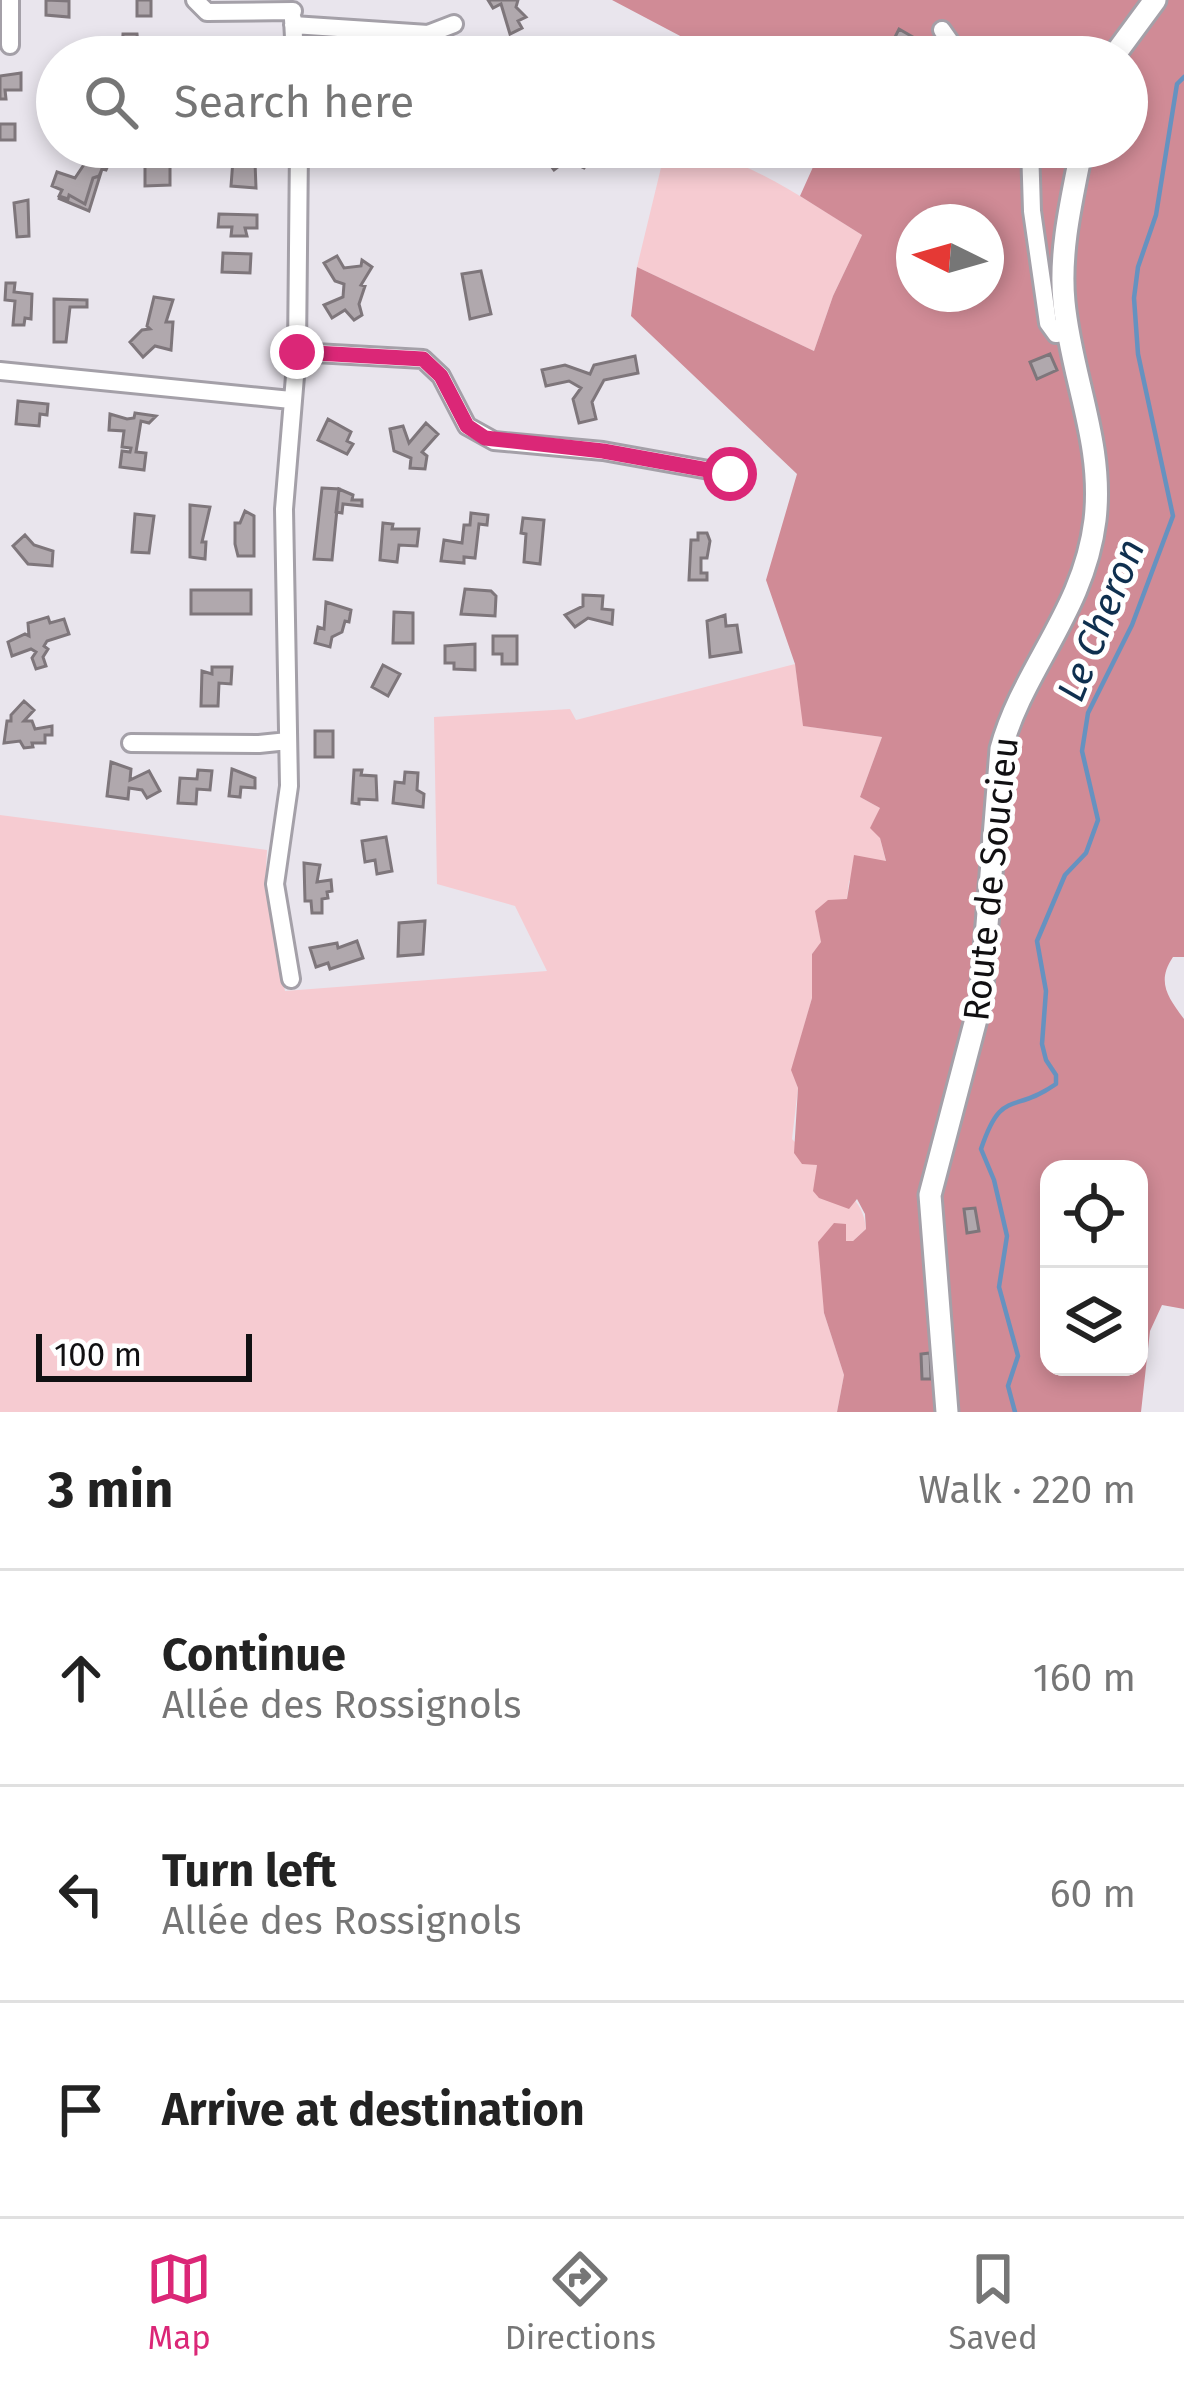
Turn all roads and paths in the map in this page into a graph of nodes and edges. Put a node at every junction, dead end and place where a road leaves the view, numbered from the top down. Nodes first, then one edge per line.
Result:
1 (10, 0) edge
2 (195, 0) edge
3 (1155, 0) edge
4 (293, 12) edge
5 (454, 24) dead end
6 (942, 30) dead end
7 (946, 36) edge
8 (1128, 36) edge
9 (10, 45) dead end
10 (299, 168) edge
11 (1031, 168) edge
12 (1078, 168) edge
13 (1069, 332) junction
14 (297, 352) junction
15 (0, 370) edge
16 (291, 400) junction
17 (730, 474) dead end
18 (288, 741) junction
19 (131, 742) dead end
20 (291, 980) dead end
21 (947, 1412) edge

1 - 9 street
2 - 4 street
3 - 8 street
4 - 5 street
6 - 7 street
10 - 14 street
11 - 13 street
12 - 13 street, Route de Soucieu
13 - 21 street, Route de Soucieu
14 - 16 street
14 - 17 street
15 - 16 street
16 - 18 street
18 - 19 street
18 - 20 street

